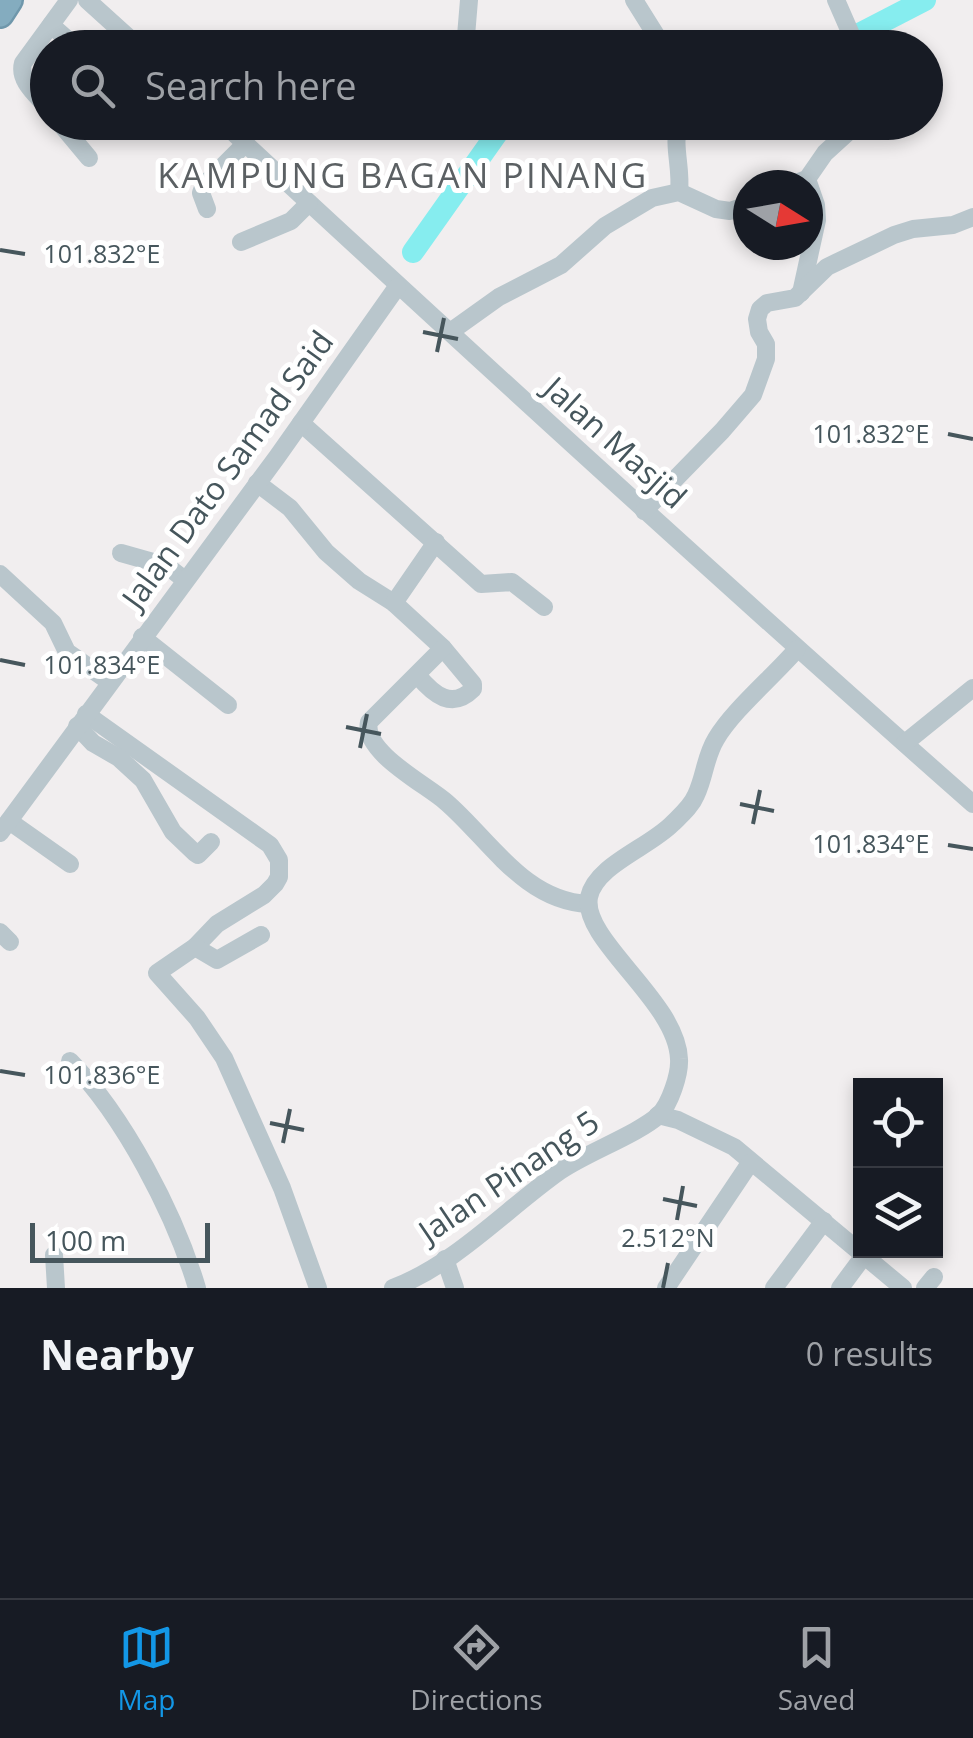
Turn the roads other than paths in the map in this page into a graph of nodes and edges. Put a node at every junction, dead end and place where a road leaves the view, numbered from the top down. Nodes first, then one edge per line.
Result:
1 (9, 0) edge
2 (69, 0) edge
3 (88, 0) edge
4 (469, 0) edge
5 (634, 0) edge
6 (836, 0) edge
7 (0, 14) edge
8 (50, 25) junction
9 (46, 30) edge
10 (56, 30) edge
11 (120, 30) edge
12 (467, 30) edge
13 (653, 30) edge
14 (849, 30) edge
15 (30, 52) edge
16 (30, 87) edge
17 (74, 140) edge
18 (241, 140) edge
19 (674, 140) edge
20 (839, 140) edge
21 (245, 144) junction
22 (89, 158) dead end
23 (809, 170) edge
24 (679, 192) junction
25 (310, 203) junction
26 (207, 209) dead end
27 (733, 209) edge
28 (973, 218) edge
29 (241, 242) dead end
30 (807, 260) edge
31 (817, 260) edge
32 (827, 266) junction
33 (397, 287) junction
34 (801, 294) junction
35 (450, 332) junction
36 (301, 423) junction
37 (257, 483) junction
38 (644, 511) junction
39 (436, 542) junction
40 (121, 553) dead end
41 (175, 572) junction
42 (0, 574) edge
43 (394, 604) junction
44 (544, 608) dead end
45 (142, 637) junction
46 (443, 648) junction
47 (797, 649) junction
48 (418, 676) junction
49 (110, 682) junction
50 (973, 688) edge
51 (228, 705) dead end
52 (82, 720) junction
53 (905, 744) junction
54 (973, 804) edge
55 (4, 827) edge
56 (212, 842) dead end
57 (70, 864) dead end
58 (588, 904) junction
59 (261, 935) dead end
60 (195, 946) junction
61 (70, 1062) dead end
62 (658, 1115) junction
63 (750, 1163) junction
64 (824, 1221) junction
65 (853, 1248) edge
66 (54, 1255) dead end
67 (445, 1258) junction
68 (862, 1258) edge
69 (864, 1258) edge
70 (56, 1288) edge
71 (196, 1288) edge
72 (318, 1288) edge
73 (394, 1288) edge
74 (455, 1288) edge
75 (666, 1288) edge
76 (774, 1288) edge
77 (840, 1288) edge
78 (903, 1288) edge

1 - 7 highway
2 - 8 street
3 - 11 street
4 - 12 street
5 - 13 street
6 - 14 street
8 - 9 street
8 - 10 street
15 - 16 street
17 - 22 street
18 - 21 street, Jalan Masjid
19 - 24 street
20 - 23 street
21 - 25 street, Jalan Masjid
21 - 26 street
24 - 27 street
24 - 35 street
25 - 29 street
25 - 33 street, Jalan Masjid
28 - 32 street
30 - 34 street
31 - 32 street
32 - 34 street
33 - 35 street, Jalan Masjid
33 - 36 street, Jalan Dato Samad Said
34 - 38 street
35 - 38 street, Jalan Masjid
36 - 37 street, Jalan Dato Samad Said
36 - 39 street
37 - 41 street, Jalan Dato Samad Said
37 - 43 street
38 - 47 street, Jalan Masjid
39 - 43 street
39 - 44 street
40 - 41 street
41 - 45 street, Jalan Dato Samad Said
42 - 49 street
43 - 46 street
45 - 49 street, Jalan Dato Samad Said
45 - 51 street
46 - 48 street
46 - 48 street
47 - 53 street, Jalan Masjid
47 - 58 street
48 - 58 street
49 - 52 street, Jalan Dato Samad Said
50 - 53 street
52 - 55 street, Jalan Dato Samad Said
52 - 56 street
52 - 60 street
53 - 54 street, Jalan Masjid
55 - 57 street
58 - 62 street
59 - 60 street
60 - 72 street
61 - 71 street
62 - 63 street
62 - 67 street, Jalan Pinang 5
63 - 64 street
63 - 75 street
64 - 65 street
64 - 76 street
66 - 70 street
67 - 73 street, Jalan Pinang 5
67 - 74 street
68 - 77 street
69 - 78 street

